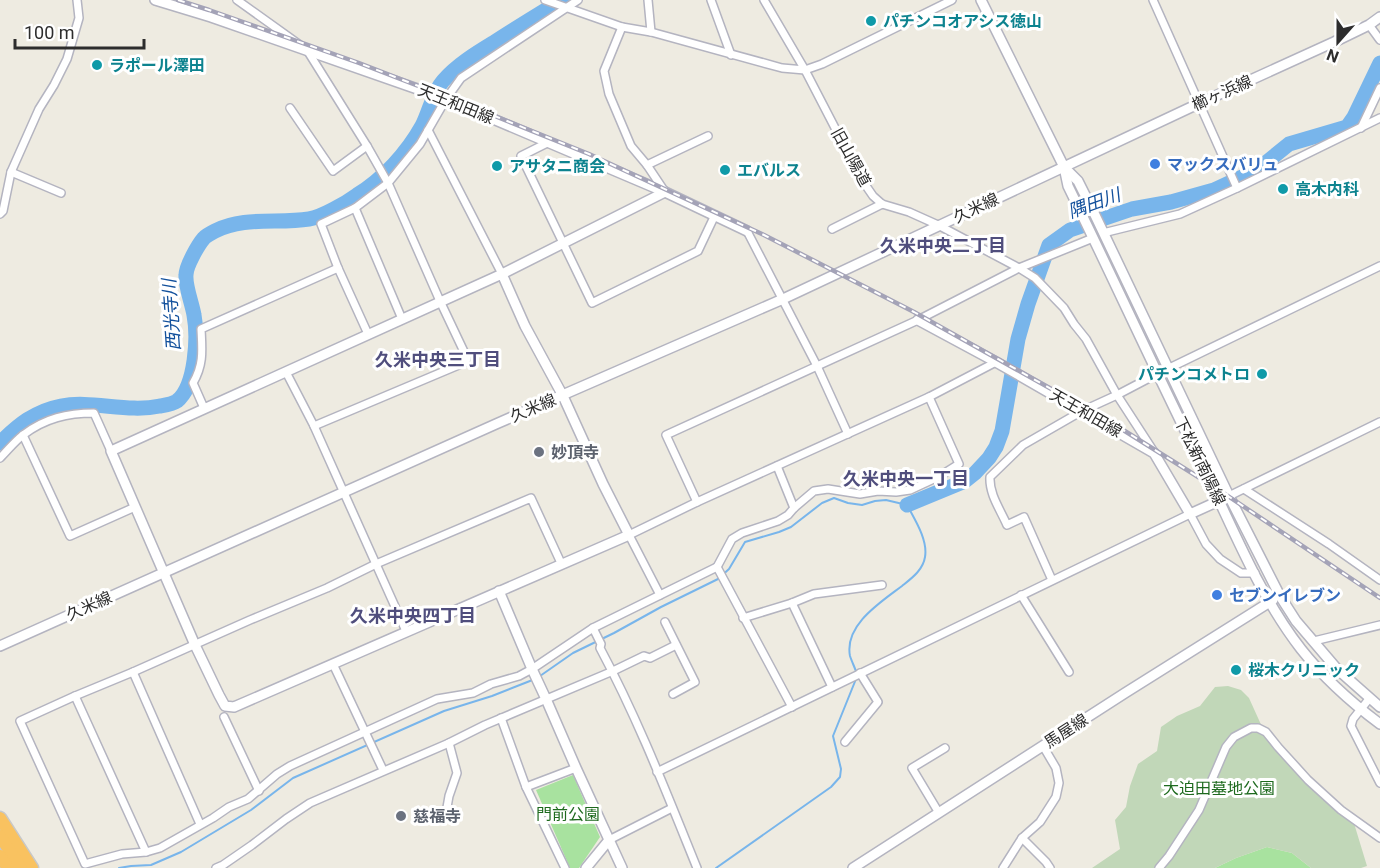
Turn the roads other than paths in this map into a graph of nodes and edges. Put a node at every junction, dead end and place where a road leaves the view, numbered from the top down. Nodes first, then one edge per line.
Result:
1 (77, 0) edge
2 (155, 0) edge
3 (237, 0) edge
4 (545, 0) edge
5 (578, 0) edge
6 (649, 0) edge
7 (711, 0) edge
8 (764, 0) edge
9 (952, 0) edge
10 (981, 0) edge
11 (1153, 0) edge
12 (567, 7) junction
13 (1380, 17) edge
14 (1369, 25) junction
15 (622, 27) junction
16 (651, 32) junction
17 (1380, 40) edge
18 (307, 50) junction
19 (731, 55) junction
20 (805, 70) junction
21 (1380, 88) edge
22 (446, 99) junction
23 (1200, 103) junction
24 (290, 108) dead end
25 (1380, 118) edge
26 (1361, 128) junction
27 (428, 130) junction
28 (708, 136) dead end
29 (549, 142) junction
30 (367, 146) junction
31 (647, 165) junction
32 (1064, 167) junction
33 (11, 172) junction
34 (388, 183) junction
35 (1237, 188) junction
36 (665, 192) junction
37 (61, 193) dead end
38 (882, 204) junction
39 (355, 208) junction
40 (0, 214) edge
41 (715, 215) junction
42 (938, 225) junction
43 (832, 229) dead end
44 (747, 231) joint
45 (1103, 231) junction
46 (1093, 237) junction
47 (563, 243) junction
48 (1380, 266) edge
49 (338, 268) junction
50 (1019, 268) junction
51 (502, 274) junction
52 (783, 298) junction
53 (440, 301) junction
54 (402, 320) junction
55 (918, 320) junction
56 (368, 334) junction
57 (996, 362) junction
58 (818, 366) junction
59 (1169, 369) junction
60 (286, 372) junction
61 (1157, 374) junction
62 (1117, 395) junction
63 (562, 396) junction
64 (929, 397) junction
65 (204, 408) junction
66 (1082, 411) junction
67 (1380, 423) edge
68 (314, 426) junction
69 (848, 434) junction
70 (23, 435) junction
71 (111, 451) junction
72 (1155, 453) junction
73 (0, 458) edge
74 (777, 466) junction
75 (1245, 489) junction
76 (344, 493) junction
77 (1229, 496) junction
78 (1219, 500) junction
79 (697, 502) junction
80 (135, 507) junction
81 (794, 508) junction
82 (1190, 514) junction
83 (629, 535) junction
84 (561, 563) junction
85 (376, 564) junction
86 (717, 567) junction
87 (164, 572) junction
88 (1255, 573) junction
89 (1052, 580) junction
90 (1380, 580) edge
91 (882, 585) dead end
92 (499, 591) junction
93 (660, 595) junction
94 (1021, 596) junction
95 (1280, 596) junction
96 (1270, 602) junction
97 (792, 603) junction
98 (743, 618) junction
99 (665, 622) dead end
100 (1380, 625) edge
101 (593, 628) junction
102 (406, 631) junction
103 (1314, 641) junction
104 (195, 645) junction
105 (676, 645) junction
106 (0, 646) edge
107 (333, 664) junction
108 (532, 669) junction
109 (133, 672) junction
110 (613, 672) junction
111 (1069, 672) dead end
112 (860, 673) junction
113 (832, 687) junction
114 (673, 694) dead end
115 (75, 696) junction
116 (546, 699) junction
117 (1369, 699) junction
118 (792, 707) junction
119 (1380, 707) edge
120 (1360, 709) junction
121 (224, 717) dead end
122 (501, 718) junction
123 (1380, 724) edge
124 (364, 732) junction
125 (845, 742) dead end
126 (449, 743) junction
127 (1043, 746) junction
128 (945, 748) dead end
129 (576, 768) junction
130 (383, 770) junction
131 (657, 772) junction
132 (1380, 783) edge
133 (526, 787) junction
134 (259, 791) junction
135 (672, 808) junction
136 (446, 813) dead end
137 (939, 813) junction
138 (0, 818) edge
139 (200, 824) junction
140 (0, 836) edge
141 (1022, 838) junction
142 (1380, 838) edge
143 (609, 840) junction
144 (146, 852) junction
145 (0, 856) edge
146 (222, 867) edge
147 (8, 868) edge
148 (21, 868) edge
149 (32, 868) edge
150 (565, 868) edge
151 (586, 868) edge
152 (622, 868) edge
153 (697, 868) edge
154 (853, 868) edge
155 (1002, 868) edge
156 (1050, 868) edge
157 (1159, 868) edge

1 - 33 street
2 - 18 street, 天王和田線
3 - 18 street
4 - 12 street
5 - 12 street
6 - 16 street
7 - 19 street
8 - 20 street, 旧山陽道
9 - 20 street
10 - 32 street, 下松新南陽線
11 - 23 street
12 - 15 street
12 - 22 street
13 - 14 street, 櫛ヶ浜線
14 - 17 street
14 - 23 street, 櫛ヶ浜線
15 - 16 street
15 - 31 street
16 - 19 street
18 - 22 street, 天王和田線
18 - 30 street
19 - 20 street
20 - 38 street, 旧山陽道
21 - 26 street
22 - 27 street
22 - 29 street, 天王和田線
23 - 32 street, 櫛ヶ浜線
23 - 35 street
24 - 30 street
25 - 26 street
26 - 35 street
27 - 34 street
27 - 51 street
28 - 31 street
29 - 36 street, 天王和田線
29 - 47 street
30 - 34 street
31 - 36 street
32 - 42 street, 久米線
32 - 45 street, 下松新南陽線
32 - 46 street, 下松新南陽線
33 - 37 street
33 - 40 street
34 - 39 street
34 - 53 street
35 - 45 street
36 - 41 street, 天王和田線
36 - 47 street
38 - 42 street, 旧山陽道
38 - 43 street
39 - 49 street
39 - 54 street
41 - 44 street, 天王和田線
41 - 47 street
42 - 50 street, 旧山陽道
42 - 52 street, 久米線
44 - 52 street
45 - 59 street, 下松新南陽線
46 - 50 street
46 - 61 street, 下松新南陽線
47 - 51 street
48 - 59 street
49 - 56 street
49 - 65 street
50 - 55 street
50 - 62 street, 旧山陽道
51 - 53 street
51 - 63 street
52 - 58 street
52 - 63 street, 久米線
53 - 54 street
53 - 68 street
54 - 56 street
55 - 57 street, 天王和田線
55 - 58 street
56 - 60 street
57 - 64 street
57 - 66 street, 天王和田線
58 - 69 street
58 - 79 street
59 - 61 street
59 - 77 street, 下松新南陽線
60 - 65 street
60 - 68 street
61 - 62 street
61 - 78 street, 下松新南陽線
62 - 66 street
62 - 72 street, 旧山陽道
63 - 76 street, 久米線
63 - 83 street
64 - 69 street
64 - 81 street
65 - 71 street
66 - 72 street, 天王和田線
66 - 89 street
67 - 75 street
68 - 76 street
69 - 74 street
70 - 71 street
70 - 73 street
70 - 80 street
71 - 80 street
72 - 82 street
74 - 79 street
74 - 81 street
75 - 77 street
75 - 90 street
76 - 85 street
76 - 87 street, 久米線
77 - 78 street
77 - 95 street, 下松新南陽線
78 - 82 street
78 - 88 street, 下松新南陽線
79 - 83 street
80 - 87 street
81 - 86 street
82 - 88 street
82 - 89 street
83 - 84 street
83 - 93 street
84 - 85 street
84 - 92 street
85 - 102 street
85 - 104 street
86 - 93 street
86 - 98 street
87 - 104 street
87 - 106 street, 久米線
88 - 96 street, 下松新南陽線
89 - 94 street
91 - 97 street
92 - 102 street
92 - 108 street
93 - 101 street
94 - 111 street
94 - 112 street
95 - 96 street, 馬屋線
95 - 103 street, 下松新南陽線
96 - 120 street, 下松新南陽線
96 - 127 street, 馬屋線
97 - 98 street
97 - 113 street
98 - 118 street
99 - 105 street
100 - 103 street
101 - 108 street
101 - 110 street
102 - 107 street
103 - 117 street, 下松新南陽線
104 - 107 street
104 - 109 street
105 - 110 street
105 - 114 street
107 - 124 street
108 - 116 street
108 - 124 street
109 - 115 street
109 - 139 street
110 - 116 street
110 - 131 street
112 - 113 street
112 - 125 street
113 - 118 street
115 - 144 street
115 - 144 street
116 - 122 street
116 - 129 street
117 - 119 street, 下松新南陽線
117 - 120 street
118 - 131 street
120 - 123 street, 下松新南陽線
120 - 132 street
121 - 134 street
122 - 126 street
122 - 133 street
124 - 130 street
124 - 134 street
126 - 130 street
126 - 136 street
127 - 137 street, 馬屋線
127 - 141 street
128 - 137 street
129 - 133 street
129 - 143 street
130 - 146 street
131 - 135 street
133 - 150 street
134 - 139 street
135 - 143 street
135 - 153 street
137 - 154 street, 馬屋線
138 - 149 highway
139 - 144 street
140 - 148 highway
141 - 155 street
141 - 156 street
142 - 157 street
143 - 151 street
143 - 152 street
145 - 147 highway

